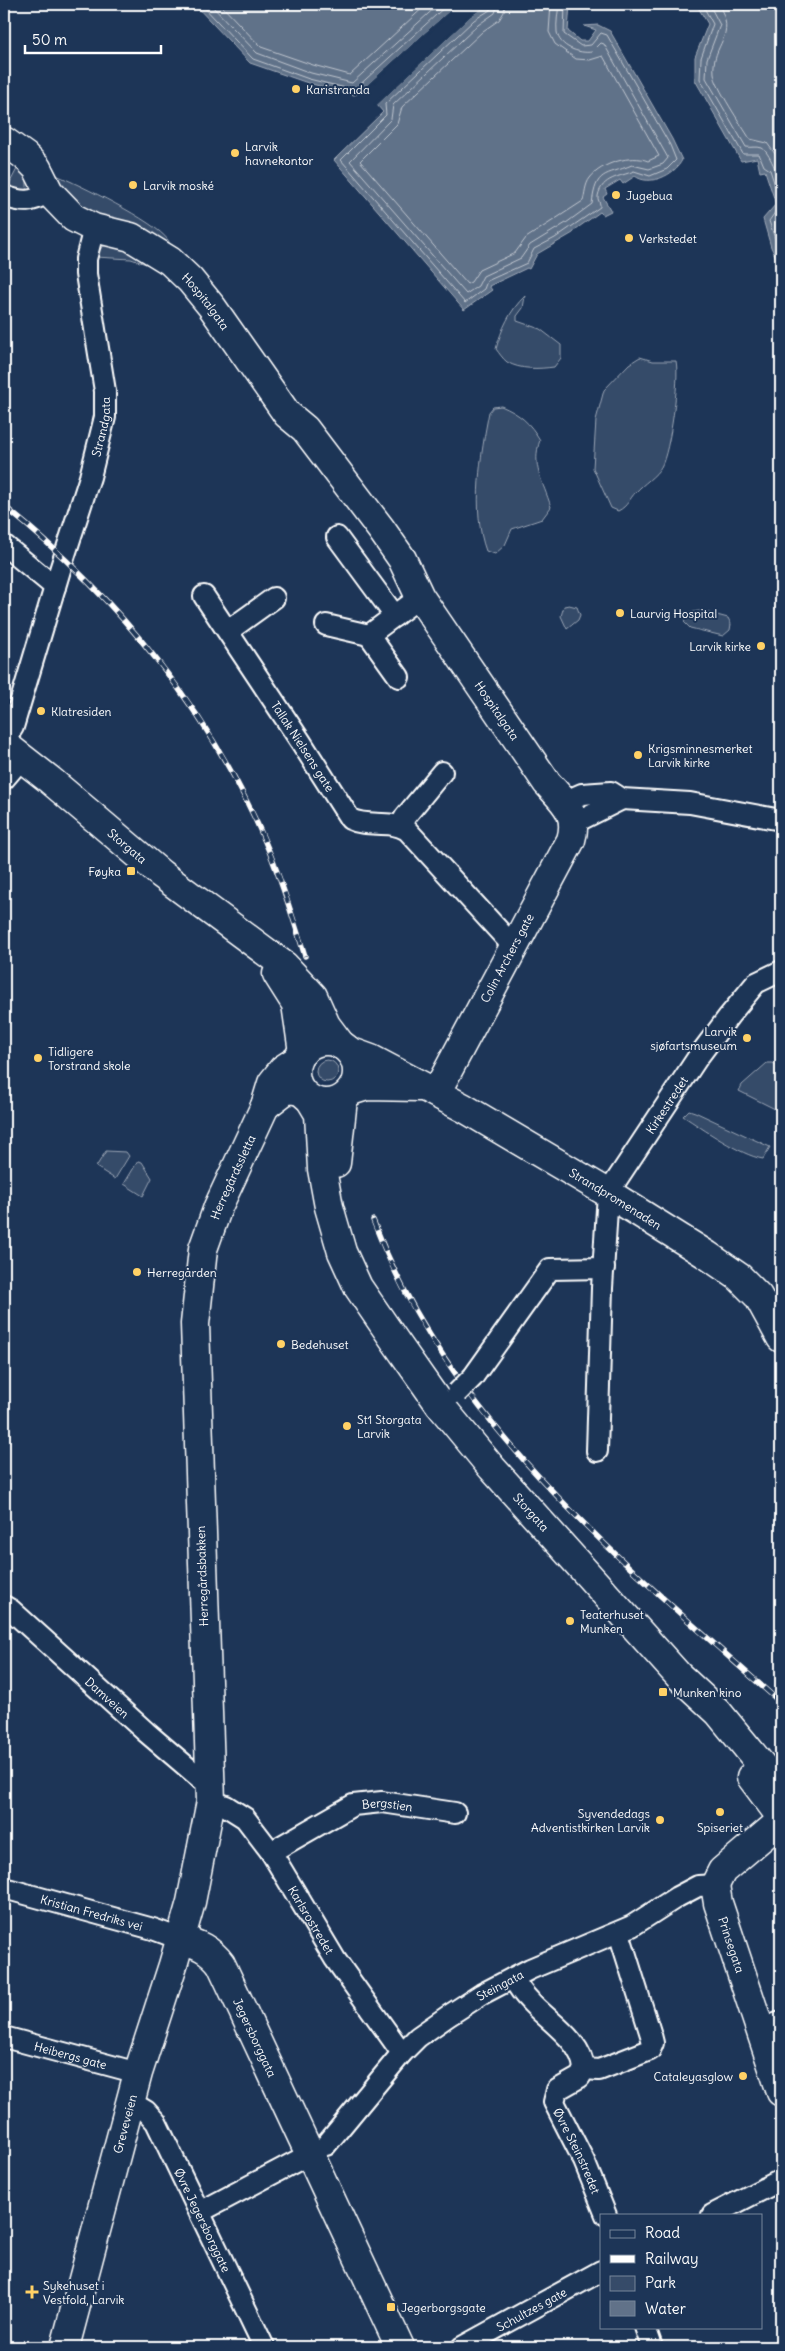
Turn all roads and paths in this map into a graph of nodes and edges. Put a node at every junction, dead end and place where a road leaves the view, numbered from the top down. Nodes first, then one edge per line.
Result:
1 (4, 141) edge
2 (49, 192) junction
3 (12, 199) edge
4 (94, 228) junction
5 (337, 537) dead end
6 (4, 545) edge
7 (55, 587) junction
8 (204, 596) dead end
9 (420, 597) junction
10 (274, 598) dead end
11 (395, 616) junction
12 (326, 624) dead end
13 (228, 631) junction
14 (369, 635) junction
15 (399, 677) dead end
16 (10, 748) edge
17 (442, 772) dead end
18 (4, 779) edge
19 (569, 812) junction
20 (781, 820) edge
21 (400, 826) junction
22 (253, 943) junction
23 (513, 946) junction
24 (781, 971) edge
25 (345, 1048) junction
26 (300, 1056) junction
27 (430, 1090) junction
28 (306, 1095) junction
29 (347, 1095) junction
30 (265, 1106) junction
31 (608, 1193) junction
32 (203, 1249) joint
33 (604, 1268) junction
34 (781, 1338) edge
35 (395, 1341) junction
36 (454, 1395) dead end
37 (597, 1451) dead end
38 (4, 1606) edge
39 (679, 1676) junction
40 (781, 1789) edge
41 (211, 1793) junction
42 (455, 1813) dead end
43 (781, 1819) edge
44 (271, 1852) junction
45 (715, 1885) junction
46 (4, 1888) edge
47 (190, 1902) joint
48 (618, 1933) junction
49 (180, 1939) junction
50 (513, 1978) junction
51 (771, 2025) edge
52 (4, 2038) edge
53 (402, 2053) junction
54 (584, 2069) junction
55 (138, 2073) junction
56 (781, 2092) edge
57 (131, 2102) junction
58 (318, 2150) junction
59 (781, 2180) edge
60 (200, 2212) junction
61 (606, 2214) edge
62 (714, 2214) edge
63 (600, 2272) edge
64 (646, 2328) edge
65 (65, 2347) edge
66 (264, 2347) edge
67 (400, 2347) edge
68 (462, 2347) edge
69 (652, 2347) edge

1 - 2 main road
2 - 3 street
2 - 4 main road
4 - 7 street, Strandgata
4 - 9 main road, Hospitalgata
5 - 11 street
6 - 7 street
7 - 16 street, Strandgata
8 - 13 street, Tallak Nielsens gate
9 - 11 street
9 - 19 main road, Hospitalgata
10 - 13 street
11 - 14 street
12 - 14 street
13 - 21 street, Tallak Nielsens gate
14 - 15 street
16 - 18 street
16 - 22 main road, Storgata
17 - 21 street
19 - 20 street
19 - 23 main road, Colin Archers gate
21 - 23 street
22 - 25 main road, Storgata
22 - 26 main road, Storgata
23 - 27 main road, Colin Archers gate
24 - 31 street, Kirkestredet
25 - 26 main road
25 - 27 main road, Strandpromenaden
25 - 29 main road
26 - 28 main road
26 - 30 main road, Herregårdssletta
27 - 29 main road, Strandpromenaden
27 - 31 main road, Strandpromenaden
28 - 29 main road
28 - 30 main road, Herregårdssletta
28 - 35 main road, Storgata
29 - 35 main road, Storgata
30 - 32 main road, Herregårdssletta
31 - 33 street
31 - 34 main road, Strandpromenaden
32 - 41 main road, Herregårdsbakken
33 - 36 street, bridge
33 - 37 street
35 - 39 main road, Storgata
38 - 41 street, Damveien
39 - 40 main road, Storgata
39 - 43 main road, Storgata
41 - 44 street, Karlsrostredet
41 - 47 main road, Herregårdsbakken
42 - 44 street, Bergstien
43 - 45 main road
44 - 53 street, Karlsrostredet
45 - 48 street, Steingata
45 - 51 main road, Prinsegata
46 - 49 street, Kristian Fredriks vei
47 - 49 main road, Greveveien
48 - 50 street, Steingata
48 - 54 street
49 - 55 main road, Greveveien
49 - 58 main road, Jegersborggata
50 - 53 street, Steingata
50 - 54 street
51 - 56 main road, Prinsegata
52 - 55 street, Heibergs gate
53 - 58 street, Steingata
54 - 61 street, Øvre Steinstredet
55 - 57 main road, Greveveien
57 - 60 street, Øvre Jegersborggate
57 - 65 main road, Greveveien
58 - 60 street
58 - 67 main road, Jegersborggata
59 - 62 street
60 - 66 street, Øvre Jegersborggate
63 - 68 street, Schultzes gate
64 - 69 street

